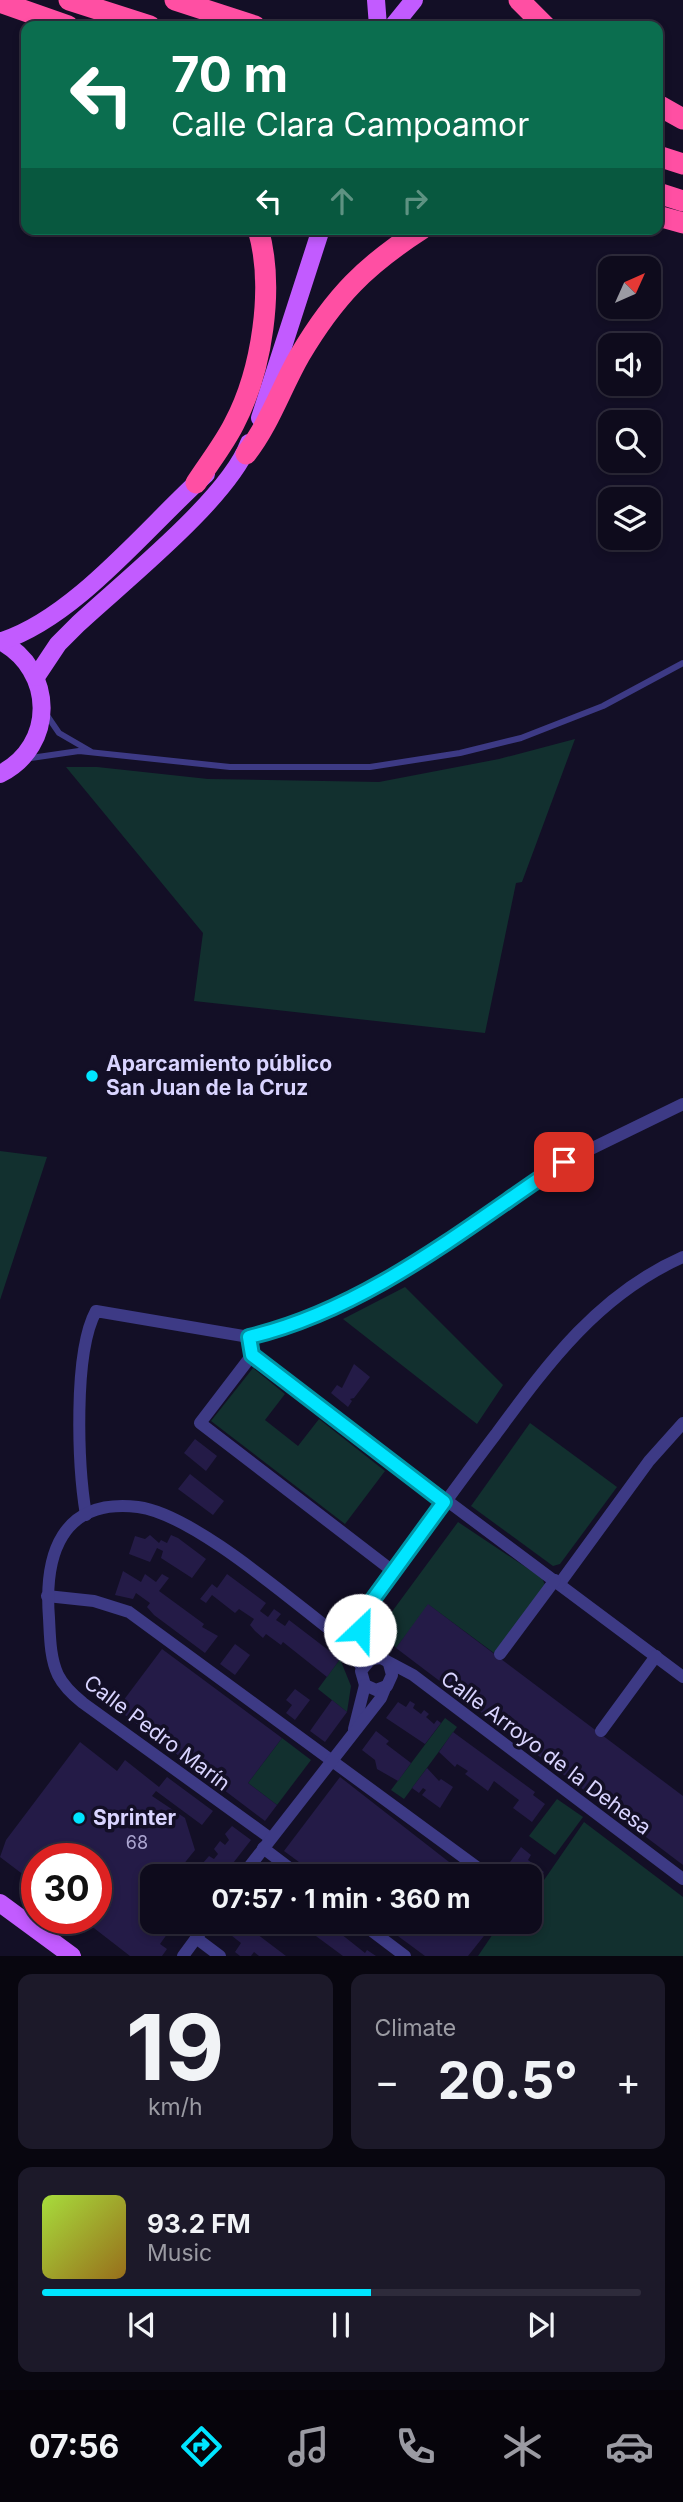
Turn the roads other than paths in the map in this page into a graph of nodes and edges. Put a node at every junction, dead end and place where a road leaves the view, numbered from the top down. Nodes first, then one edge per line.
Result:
1 (69, 0) edge
2 (175, 0) edge
3 (376, 0) edge
4 (414, 0) edge
5 (519, 0) edge
6 (0, 2) edge
7 (54, 21) edge
8 (134, 21) edge
9 (240, 21) edge
10 (378, 21) edge
11 (397, 21) edge
12 (540, 21) edge
13 (663, 108) edge
14 (683, 119) edge
15 (663, 158) edge
16 (683, 164) edge
17 (663, 195) edge
18 (683, 201) edge
19 (663, 217) edge
20 (683, 223) edge
21 (259, 235) edge
22 (319, 235) edge
23 (413, 235) edge
24 (276, 366) junction
25 (246, 453) junction
26 (196, 483) junction
27 (1, 641) edge
28 (683, 663) edge
29 (36, 677) junction
30 (43, 706) junction
31 (95, 753) junction
32 (22, 759) junction
33 (0, 774) edge
34 (683, 1104) edge
35 (683, 1257) edge
36 (249, 1337) junction
37 (252, 1355) junction
38 (683, 1423) edge
39 (444, 1502) junction
40 (86, 1515) junction
41 (394, 1572) junction
42 (557, 1582) junction
43 (47, 1596) junction
44 (363, 1613) junction
45 (342, 1639) junction
46 (362, 1647) junction
47 (500, 1654) dead end
48 (656, 1656) junction
49 (376, 1658) junction
50 (389, 1664) junction
51 (362, 1667) junction
52 (683, 1677) edge
53 (420, 1683) junction
54 (388, 1684) junction
55 (365, 1685) junction
56 (354, 1730) junction
57 (601, 1731) dead end
58 (330, 1761) junction
59 (266, 1843) junction
60 (251, 1864) edge
61 (288, 1864) edge
62 (472, 1864) edge
63 (683, 1879) edge
64 (4, 1904) edge
65 (199, 1934) edge
66 (376, 1934) edge
67 (196, 1938) junction
68 (72, 1956) edge
69 (183, 1956) edge
70 (220, 1956) edge
71 (405, 1956) edge

1 - 8 highway
2 - 9 highway
3 - 10 main road
4 - 11 main road
5 - 12 highway
6 - 7 highway
13 - 14 highway
15 - 16 highway
17 - 18 highway
19 - 20 highway
21 - 26 highway
22 - 24 main road
23 - 25 highway
24 - 25 main road
24 - 26 main road
25 - 29 main road
26 - 27 main road
27 - 29 main road
28 - 31 lane
29 - 30 main road
30 - 31 lane
30 - 32 main road
31 - 32 lane
32 - 33 main road
34 - 36 street
35 - 39 street
36 - 37 street
36 - 40 street
37 - 39 street
37 - 41 street
38 - 42 street
39 - 41 street
39 - 42 street
40 - 43 street, Calle Pedro Marín
40 - 45 street
41 - 44 street
42 - 47 street
42 - 48 street
43 - 58 street
43 - 59 street, Calle Pedro Marín
44 - 45 street
44 - 46 street
45 - 46 street
45 - 51 street
46 - 49 street
48 - 52 street
48 - 57 street
49 - 50 street
49 - 51 street
50 - 53 street, Calle Arroyo de la Dehesa
50 - 54 street
51 - 55 street
53 - 54 street, Calle Arroyo de la Dehesa
53 - 63 street, Calle Arroyo de la Dehesa
54 - 55 street
54 - 56 street
55 - 56 street
56 - 58 street
58 - 59 street
58 - 62 street
59 - 60 street
59 - 61 street, Calle Pedro Marín
64 - 68 main road
65 - 67 street
66 - 71 street
67 - 69 street
67 - 70 street

